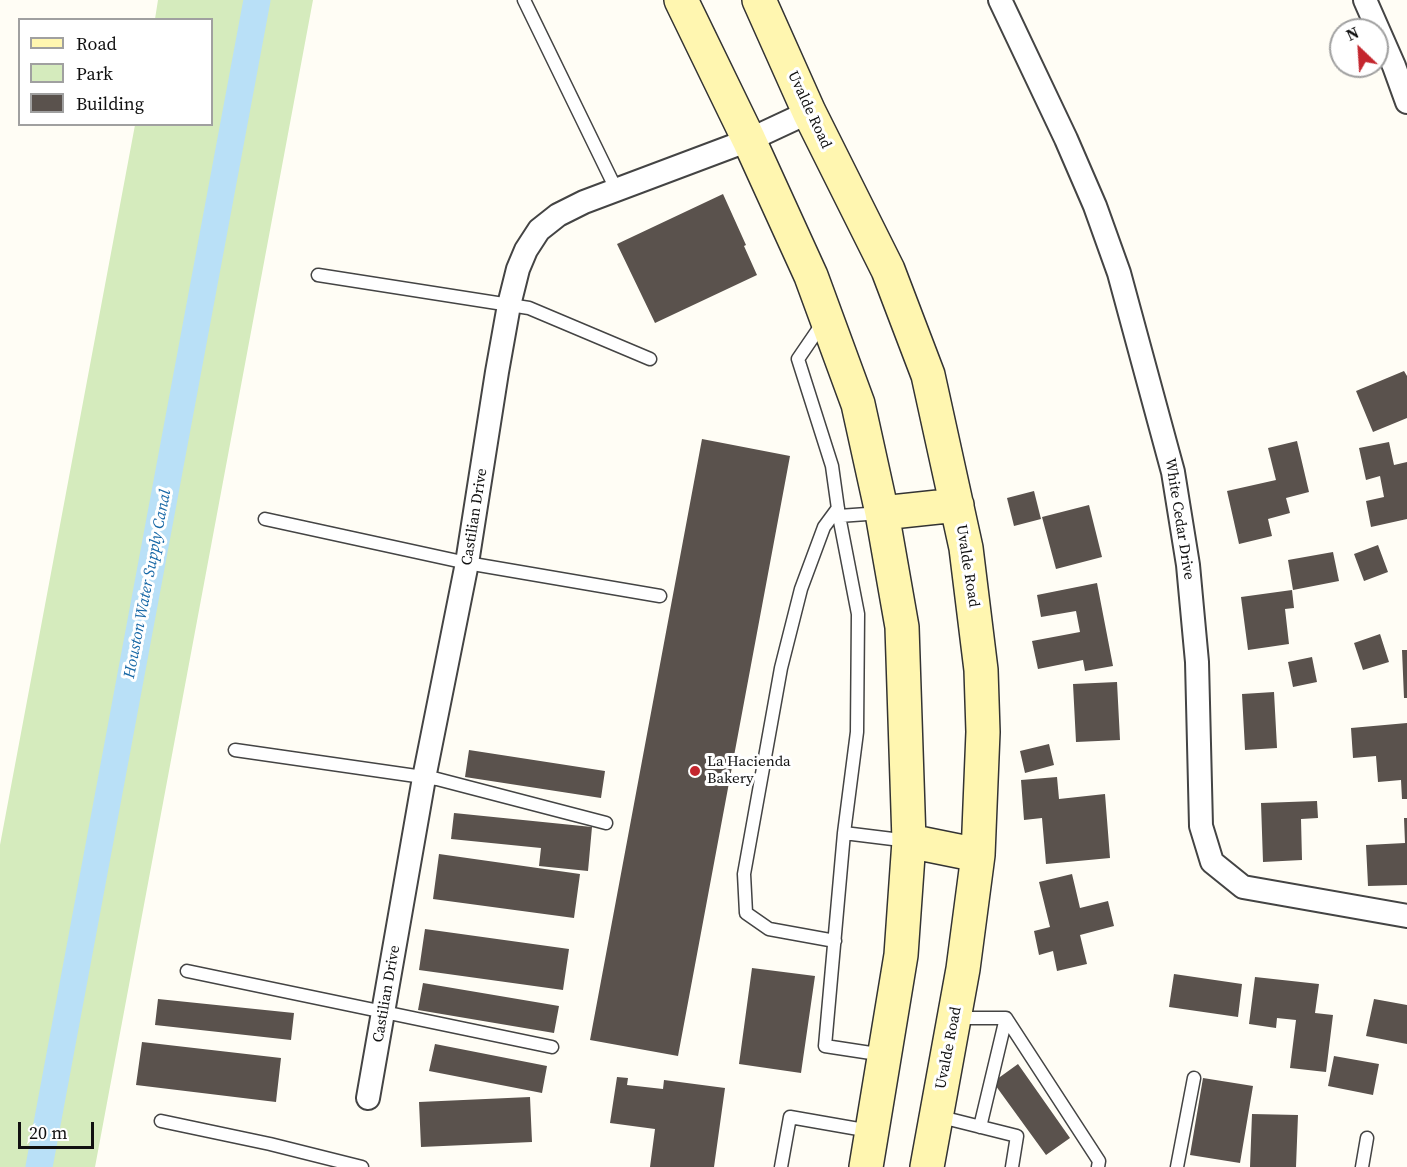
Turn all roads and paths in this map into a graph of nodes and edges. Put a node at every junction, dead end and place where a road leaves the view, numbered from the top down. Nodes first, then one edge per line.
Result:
1 (524, 0) edge
2 (681, 0) edge
3 (759, 0) edge
4 (1000, 0) edge
5 (1365, 0) edge
6 (1407, 102) edge
7 (809, 112) junction
8 (749, 140) junction
9 (616, 189) junction
10 (318, 275) dead end
11 (509, 305) junction
12 (827, 318) junction
13 (650, 359) dead end
14 (957, 505) junction
15 (838, 512) junction
16 (882, 513) junction
17 (265, 519) dead end
18 (467, 563) junction
19 (660, 596) dead end
20 (235, 750) dead end
21 (424, 778) junction
22 (606, 823) dead end
23 (844, 833) junction
24 (909, 841) junction
25 (978, 855) junction
26 (1407, 916) edge
27 (835, 941) junction
28 (187, 971) dead end
29 (383, 1012) junction
30 (954, 1018) junction
31 (1006, 1018) junction
32 (552, 1047) dead end
33 (884, 1056) junction
34 (1194, 1078) dead end
35 (368, 1098) dead end
36 (936, 1116) junction
37 (161, 1121) dead end
38 (980, 1127) junction
39 (872, 1131) junction
40 (1367, 1138) dead end
41 (362, 1167) edge
42 (781, 1167) edge
43 (866, 1167) edge
44 (927, 1167) edge
45 (1012, 1167) edge
46 (1098, 1167) edge
47 (1177, 1167) edge
48 (1362, 1167) edge

1 - 9 lane
2 - 8 main road
3 - 7 main road, Uvalde Road
4 - 26 street, White Cedar Drive
5 - 6 street
7 - 8 street, Castilian Drive
7 - 14 main road, Uvalde Road
8 - 9 street, Castilian Drive
8 - 12 main road
9 - 11 street, Castilian Drive
10 - 11 lane
11 - 13 lane
11 - 18 street, Castilian Drive
12 - 15 lane
12 - 16 main road
14 - 16 main road
14 - 25 main road, Uvalde Road
15 - 16 lane
15 - 23 lane
15 - 27 lane
16 - 24 main road
17 - 18 lane
18 - 19 lane
18 - 21 street, Castilian Drive
20 - 21 lane
21 - 22 lane
21 - 29 street, Castilian Drive
23 - 24 lane
23 - 27 lane
24 - 25 main road
24 - 33 main road
25 - 30 main road, Uvalde Road
27 - 33 lane
28 - 29 lane
29 - 32 lane
29 - 35 street, Castilian Drive
30 - 31 lane
30 - 36 main road, Uvalde Road
31 - 38 lane
31 - 46 lane
33 - 39 main road
34 - 47 lane
36 - 38 lane
36 - 44 main road, Uvalde Road
37 - 41 lane
38 - 45 lane
39 - 42 lane
39 - 43 main road
40 - 48 lane

